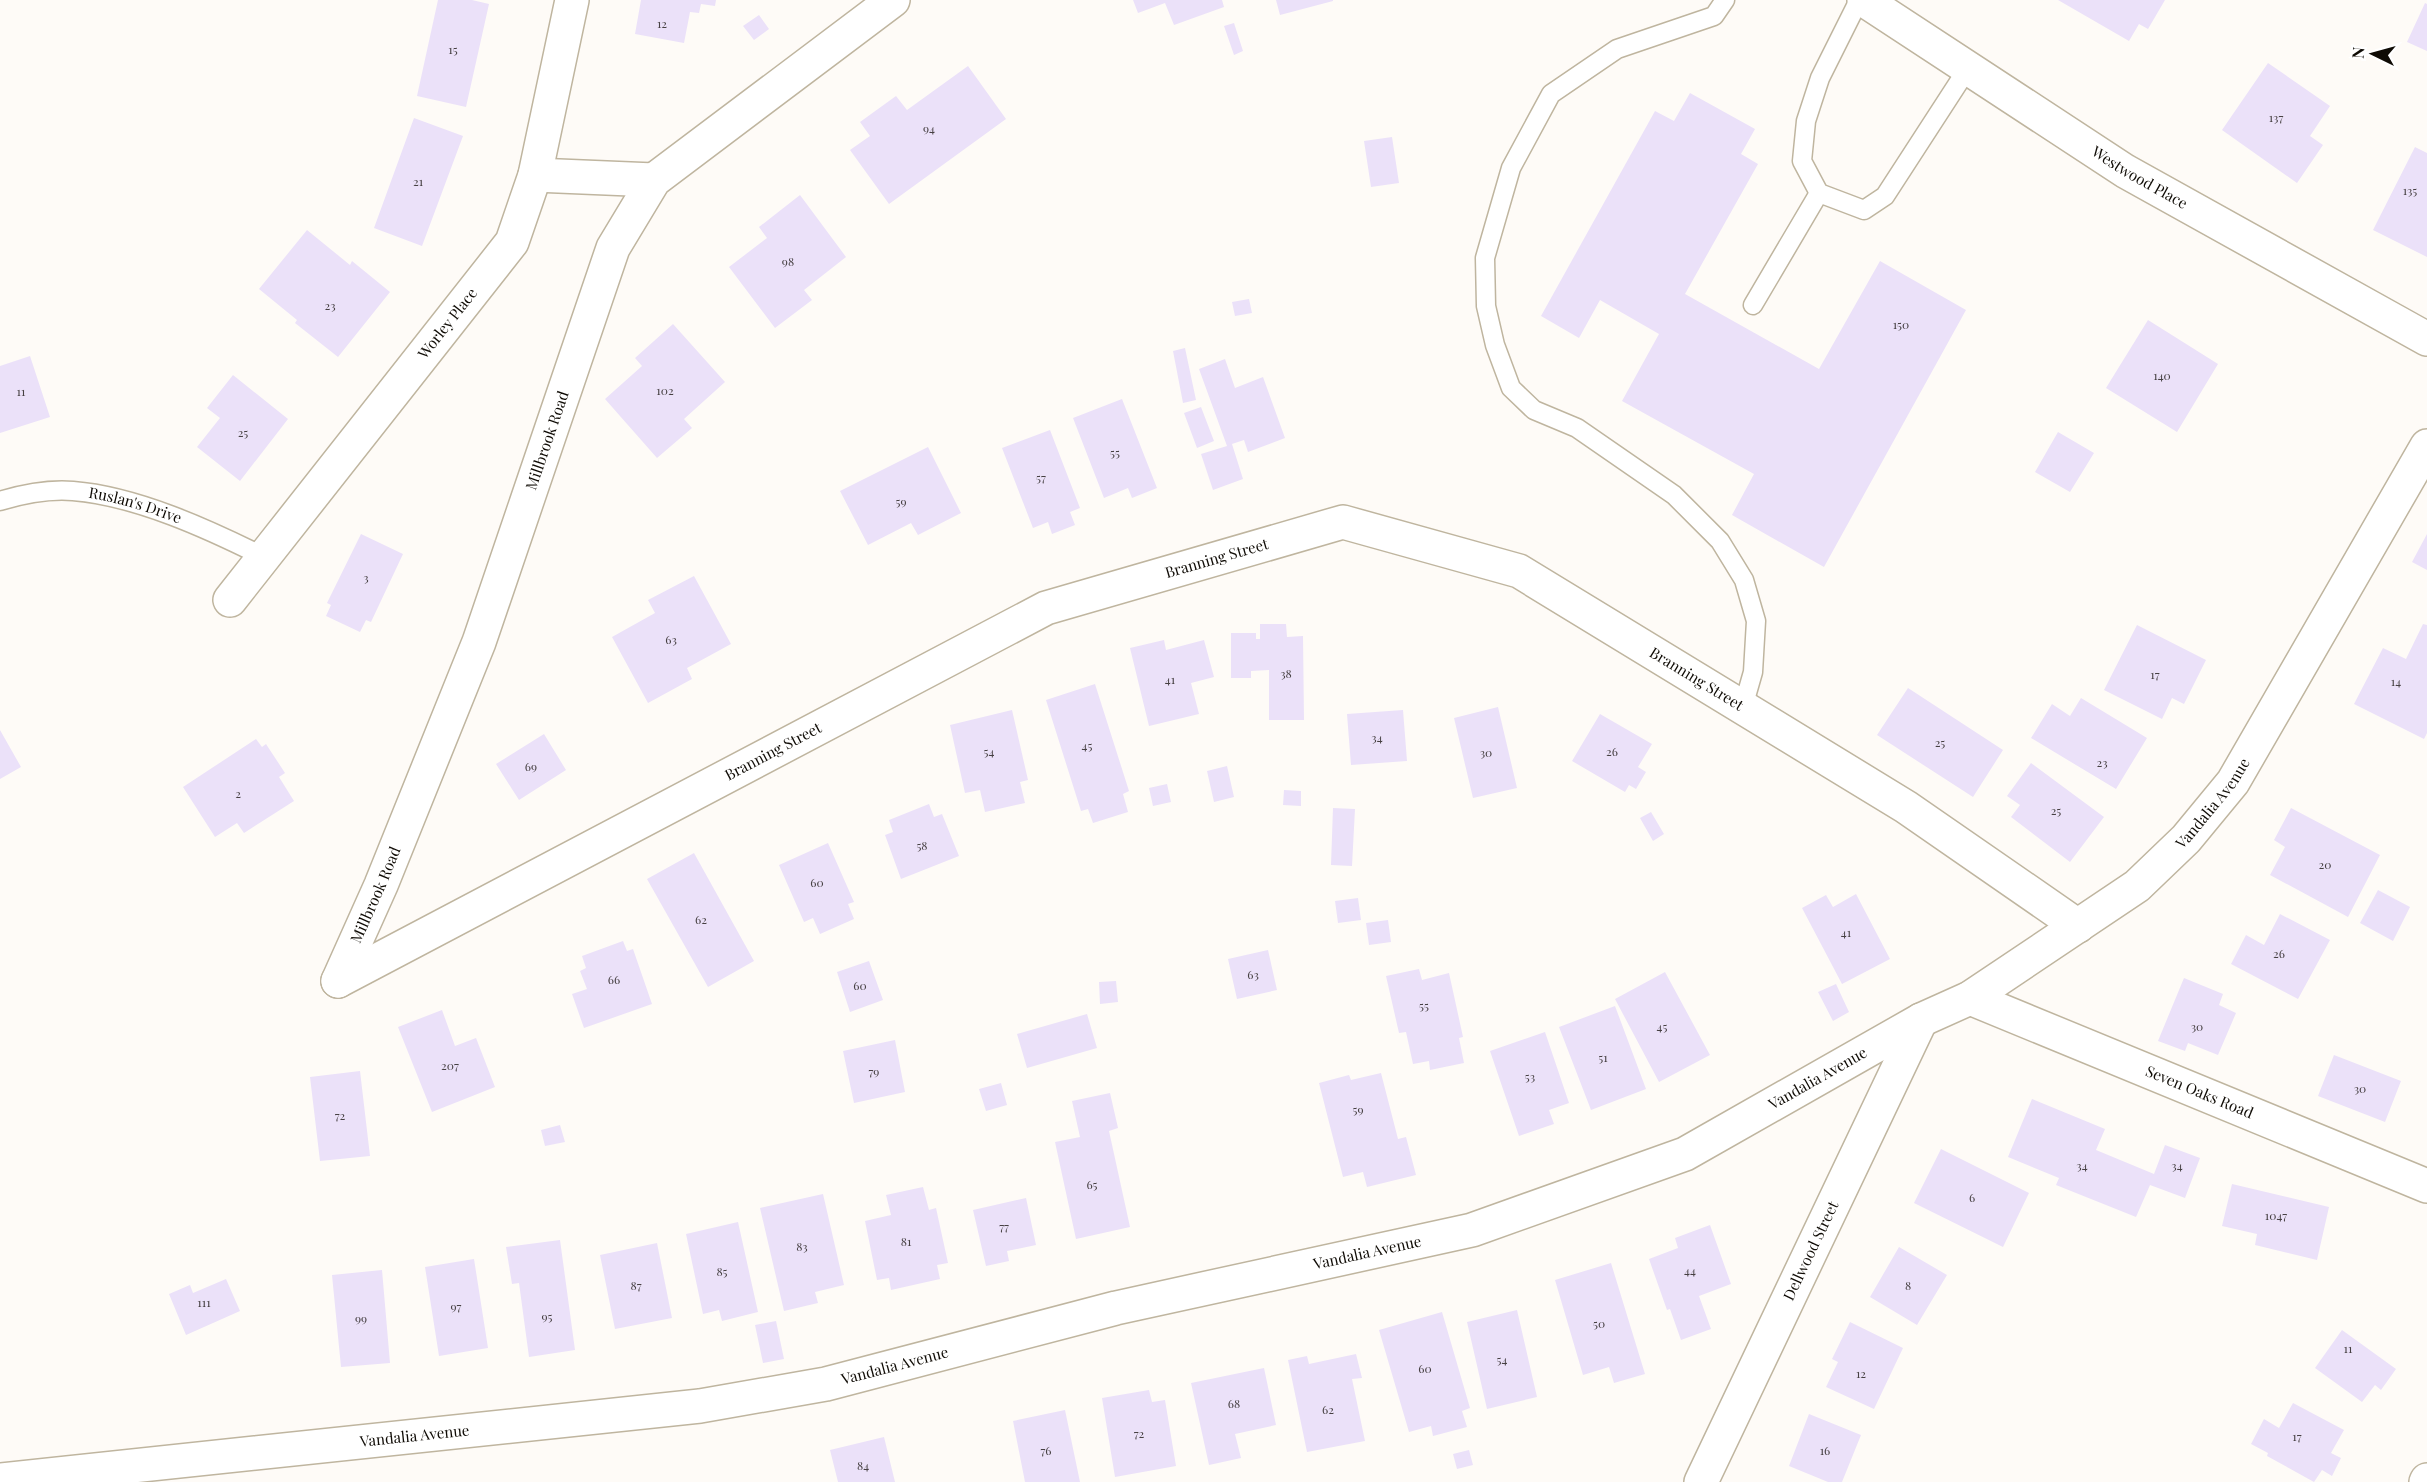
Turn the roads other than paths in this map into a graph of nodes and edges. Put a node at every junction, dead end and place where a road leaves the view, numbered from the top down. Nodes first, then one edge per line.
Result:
1 (572, 0) edge
2 (893, 0) edge
3 (1725, 0) edge
4 (1859, 0) edge
5 (1864, 0) edge
6 (1968, 68) junction
7 (535, 175) junction
8 (654, 180) junction
9 (1819, 194) junction
10 (1753, 305) dead end
11 (2427, 339) edge
12 (2427, 446) edge
13 (0, 501) edge
14 (264, 557) junction
15 (230, 600) dead end
16 (1743, 707) junction
17 (2078, 926) junction
18 (338, 981) joint
19 (1970, 998) junction
20 (1921, 1020) junction
21 (2427, 1186) edge
22 (0, 1480) edge
23 (1701, 1482) edge

1 - 7 street, Worley Place
2 - 8 street, Millbrook Road
3 - 16 lane
4 - 9 lane
5 - 6 street, Westwood Place
6 - 9 lane
6 - 11 street, Westwood Place
7 - 8 street
7 - 14 street, Worley Place
8 - 18 street, Millbrook Road
9 - 10 lane
12 - 17 street, Vandalia Avenue
13 - 14 lane, Ruslan's Drive
14 - 15 street, Worley Place
16 - 17 street, Branning Street
16 - 18 street, Branning Street
17 - 19 street, Vandalia Avenue
19 - 20 street, Vandalia Avenue
19 - 21 street, Seven Oaks Road
20 - 22 street, Vandalia Avenue
20 - 23 street, Dellwood Street

